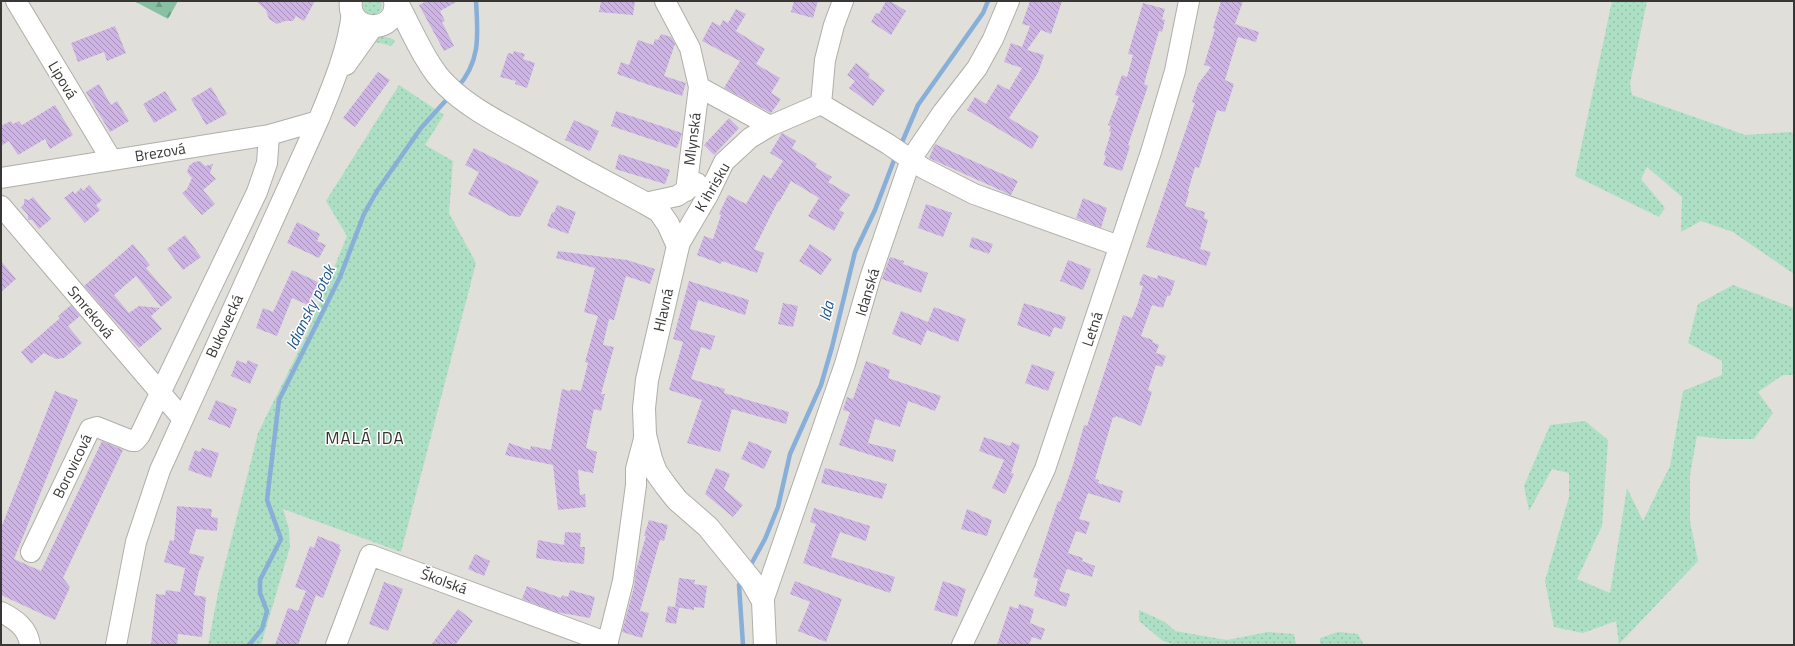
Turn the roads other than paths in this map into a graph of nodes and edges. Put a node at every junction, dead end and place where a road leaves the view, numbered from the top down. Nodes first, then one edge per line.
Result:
1 (16, 1) edge
2 (396, 1) edge
3 (665, 1) edge
4 (843, 1) edge
5 (1009, 1) edge
6 (1189, 1) edge
7 (351, 7) edge
8 (377, 26) junction
9 (431, 66) junction
10 (699, 87) junction
11 (331, 88) junction
12 (821, 104) junction
13 (318, 121) junction
14 (770, 126) junction
15 (269, 135) junction
16 (908, 157) junction
17 (110, 159) junction
18 (724, 162) junction
19 (1, 178) edge
20 (686, 191) junction
21 (645, 203) junction
22 (1, 206) edge
23 (678, 246) junction
24 (1119, 246) junction
25 (160, 394) junction
26 (182, 418) junction
27 (645, 435) junction
28 (656, 472) junction
29 (636, 485) junction
30 (31, 552) dead end
31 (763, 601) junction
32 (1, 612) edge
33 (608, 644) edge
34 (30, 645) edge
35 (116, 645) edge
36 (336, 645) edge
37 (765, 645) edge
38 (962, 645) edge

1 - 17 street, Lipová
2 - 8 main road
2 - 9 main road
3 - 10 street, Mlynská
4 - 12 street
5 - 16 street, Idanská
6 - 24 street, Letná
7 - 8 main road
7 - 11 street, Bukovecká
8 - 9 main road
8 - 11 street
9 - 21 main road
10 - 14 street, Mlynská
10 - 20 street, Mlynská
11 - 13 street, Bukovecká
12 - 14 street, K ihrisku
12 - 16 street
13 - 15 street, Brezová
13 - 26 street, Bukovecká
14 - 18 street, K ihrisku
15 - 17 street, Brezová
15 - 25 street
16 - 24 street
16 - 31 street, Idanská
17 - 19 street, Brezová
18 - 20 street
18 - 23 street, K ihrisku
20 - 21 street
21 - 23 main road
22 - 25 street, Smreková
23 - 27 main road, Hlavná
24 - 38 street, Letná
25 - 26 street, Smreková
25 - 30 street, Borovicová
26 - 35 street, Bukovecká
27 - 28 main road, Hlavná
27 - 29 street, Školská
28 - 29 street
28 - 31 main road, Hlavná
29 - 33 street, Školská
31 - 37 main road, Hlavná
32 - 34 street
33 - 36 street, Školská

